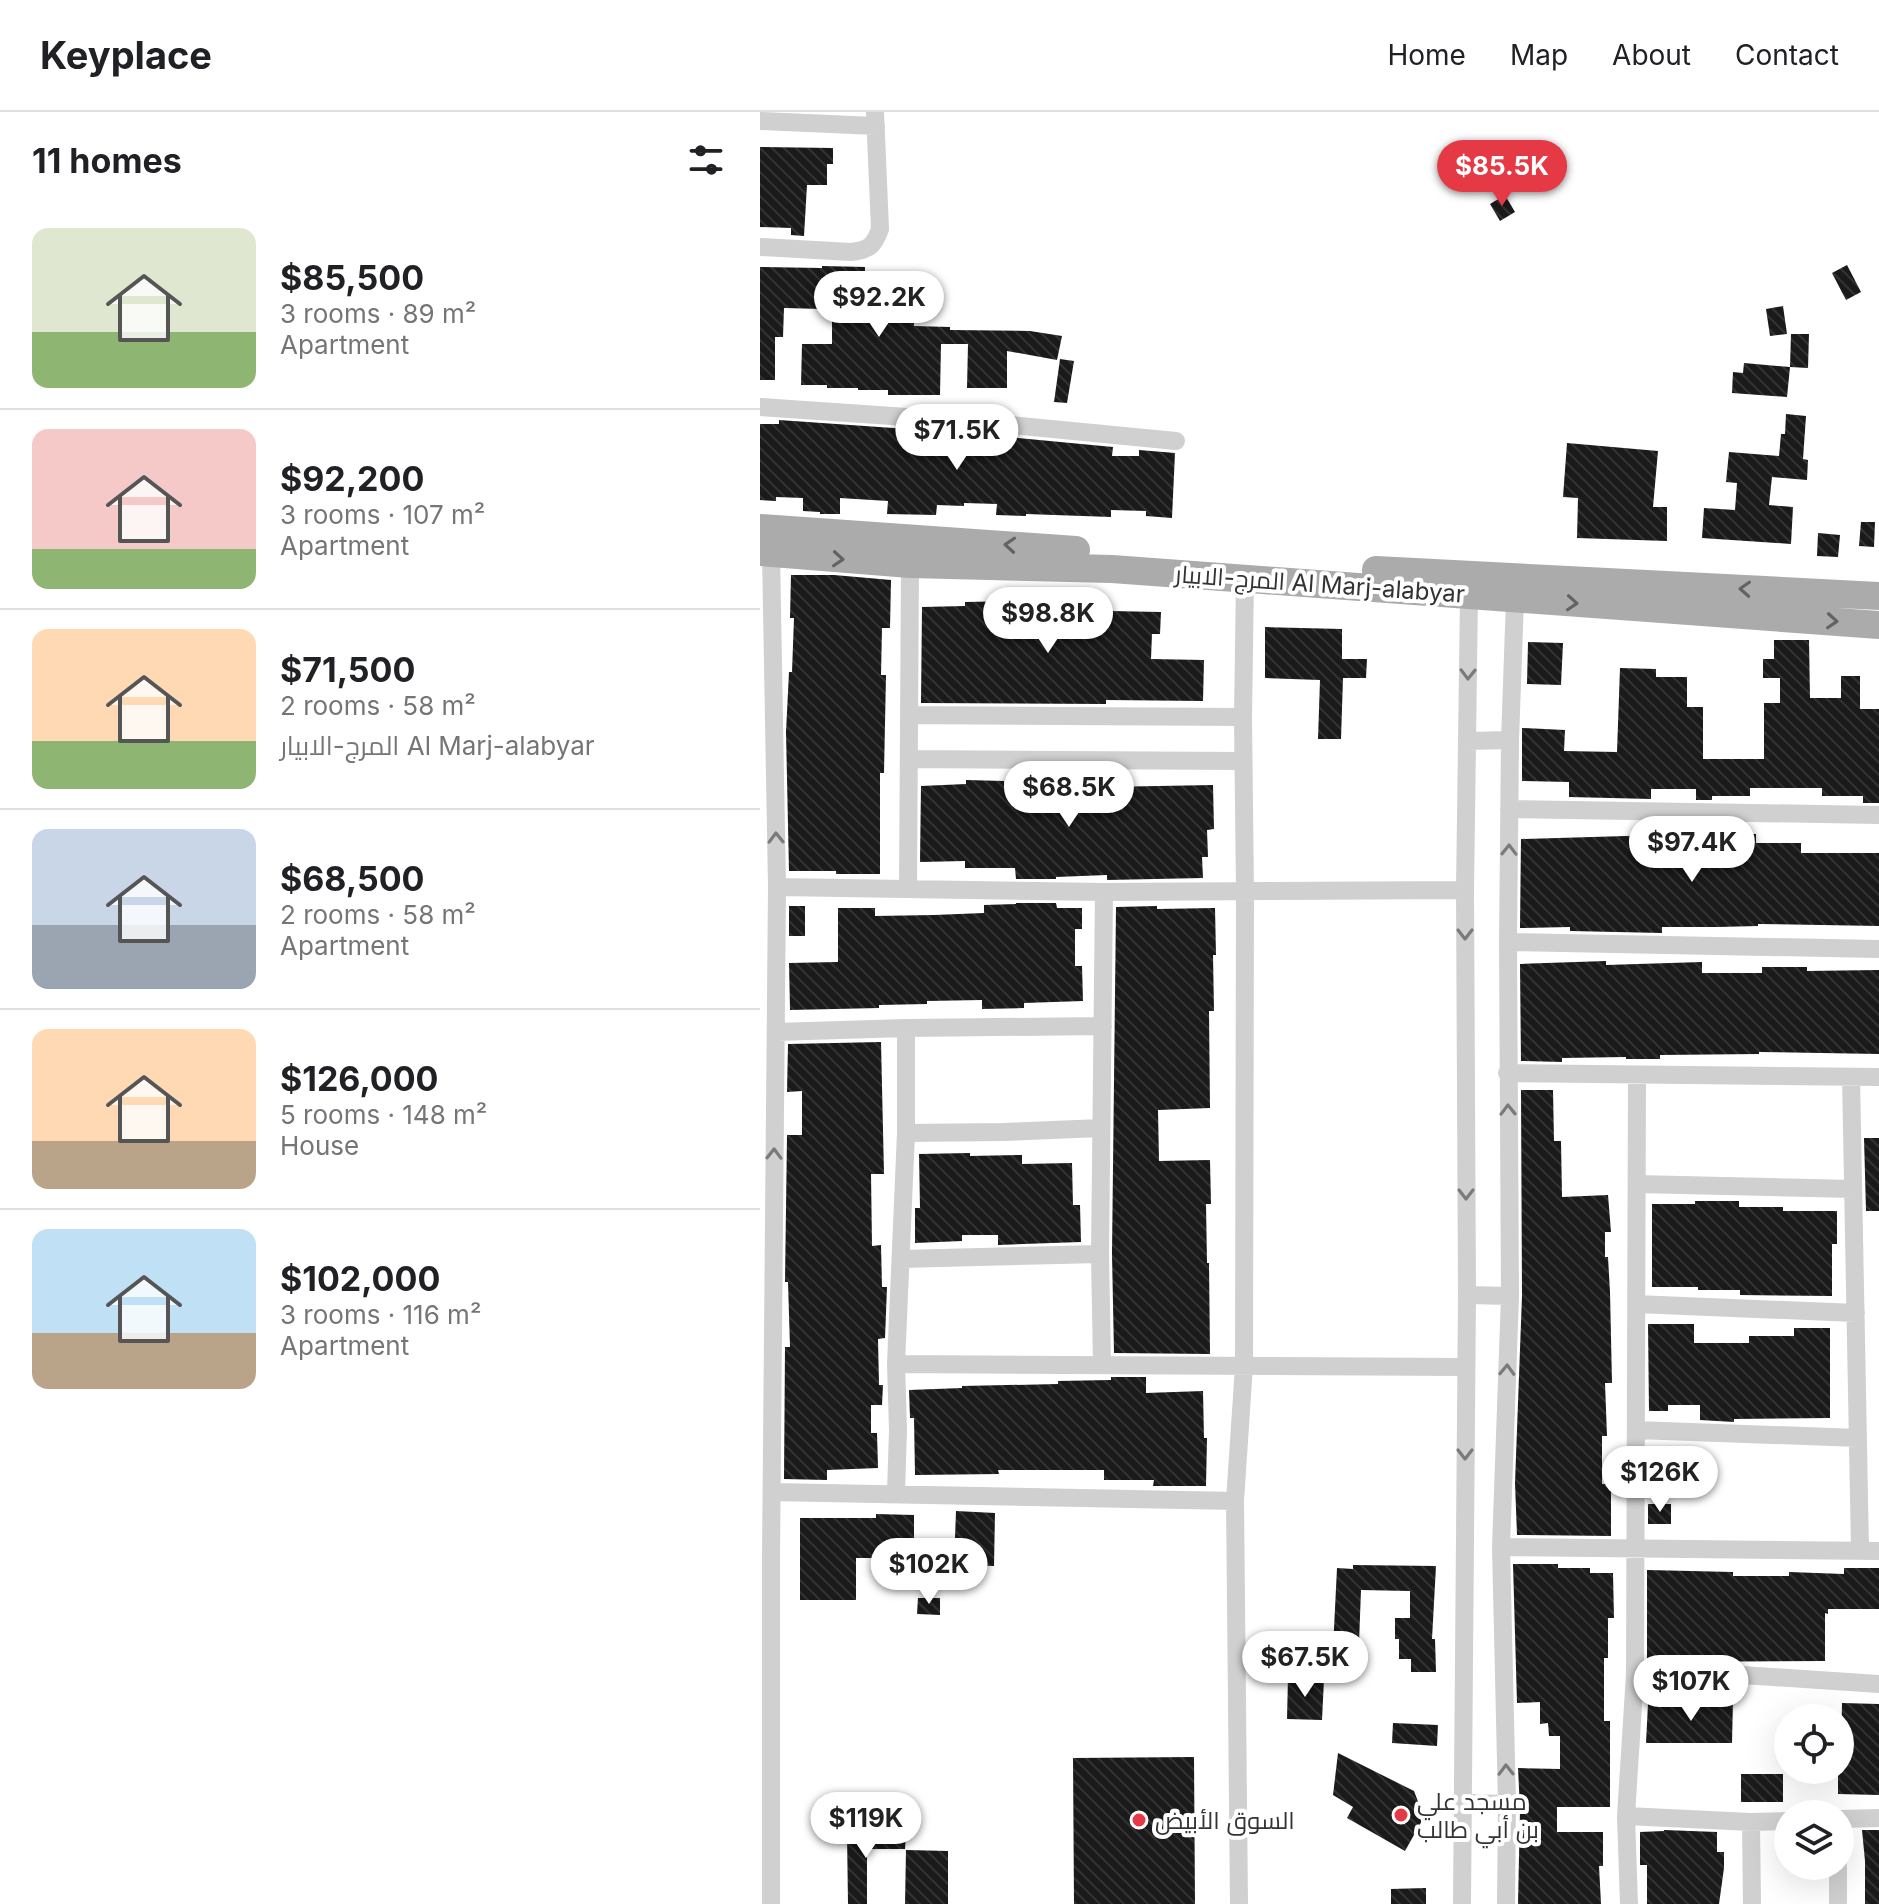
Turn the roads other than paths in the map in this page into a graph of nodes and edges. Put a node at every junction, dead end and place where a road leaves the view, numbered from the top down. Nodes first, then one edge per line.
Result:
1 (876, 119) edge
2 (760, 121) edge
3 (760, 247) edge
4 (760, 407) edge
5 (1176, 441) dead end
6 (764, 545) edge
7 (910, 564) junction
8 (1245, 578) junction
9 (1469, 596) junction
10 (1879, 596) edge
11 (1515, 599) junction
12 (1879, 625) edge
13 (909, 715) junction
14 (1243, 717) junction
15 (1510, 740) junction
16 (1467, 741) junction
17 (909, 759) junction
18 (1243, 761) junction
19 (1509, 809) junction
20 (1879, 815) edge
21 (777, 887) junction
22 (908, 889) junction
23 (1465, 890) junction
24 (1104, 892) junction
25 (1245, 892) junction
26 (1508, 942) junction
27 (1879, 949) edge
28 (1103, 1026) junction
29 (906, 1028) junction
30 (776, 1032) junction
31 (1507, 1073) junction
32 (1637, 1075) junction
33 (1851, 1077) junction
34 (1879, 1077) edge
35 (1101, 1128) junction
36 (906, 1133) junction
37 (1637, 1184) junction
38 (1853, 1189) junction
39 (767, 1219) edge
40 (1100, 1254) junction
41 (901, 1259) junction
42 (1467, 1295) junction
43 (1510, 1296) junction
44 (1636, 1304) junction
45 (1856, 1313) junction
46 (896, 1364) junction
47 (1102, 1365) junction
48 (1244, 1366) junction
49 (1465, 1367) junction
50 (1636, 1430) junction
51 (1858, 1438) junction
52 (772, 1492) junction
53 (896, 1493) junction
54 (1235, 1501) junction
55 (1501, 1547) junction
56 (1636, 1548) junction
57 (1870, 1551) edge
58 (766, 1556) edge
59 (1635, 1674) junction
60 (1879, 1684) edge
61 (1463, 1803) junction
62 (1507, 1804) junction
63 (1626, 1816) junction
64 (1879, 1818) edge
65 (1854, 1819) edge
66 (1774, 1821) edge
67 (1751, 1822) junction
68 (1838, 1880) edge
69 (771, 1904) edge
70 (1239, 1904) edge
71 (1462, 1904) edge
72 (1506, 1904) edge
73 (1629, 1904) edge
74 (1752, 1904) edge
75 (1838, 1904) edge

1 - 2 street
1 - 3 street
4 - 5 street
6 -> 7 main road, المرج-الابيار Al Marj-alabyar
10 -> 6 main road, المرج-الابيار Al Marj-alabyar
21 -> 6 street
7 - 8 main road, المرج-الابيار Al Marj-alabyar
7 - 13 street
8 - 9 main road, المرج-الابيار Al Marj-alabyar
8 - 14 street
9 - 11 main road, المرج-الابيار Al Marj-alabyar
9 -> 16 street
11 -> 12 main road, المرج-الابيار Al Marj-alabyar
11 - 15 street
13 - 14 street
13 - 17 street
14 - 18 street
15 - 16 street
15 - 19 street
16 - 23 street
17 - 18 street
17 - 22 street
18 - 25 street
19 - 20 street
26 -> 19 street
21 - 22 street
21 - 30 street
22 - 24 street
23 - 25 street
23 -> 42 street
24 - 25 street
24 - 28 street
25 - 48 street
26 - 27 street
26 - 31 street
28 - 29 street
28 - 35 street
29 - 30 street
29 - 36 street
39 -> 30 street
31 - 32 street
43 -> 31 street
32 - 33 street
32 - 37 street
33 - 34 street
33 - 38 street
35 - 36 street
35 - 40 street
36 - 41 street
37 - 38 street
37 - 44 street
38 - 45 street
39 - 52 street
40 - 41 street
40 - 47 street
41 - 46 street
42 - 43 street
42 - 49 street
55 -> 43 street
44 - 45 street
44 - 50 street
45 - 51 street
46 - 47 street
46 - 53 street
47 - 48 street
48 - 49 street
48 - 54 street
49 -> 61 street
50 - 51 street
50 - 56 street
51 - 57 street
52 - 53 street
52 - 58 street
53 - 54 street
54 - 70 street
55 - 56 street
62 -> 55 street
56 - 57 street
56 - 59 street
58 - 69 street
59 - 60 street
59 - 63 street
61 - 62 street
61 - 71 street
62 - 72 street
63 - 67 street
63 - 73 street
64 - 65 street
66 - 67 street
67 - 74 street
68 - 75 street

